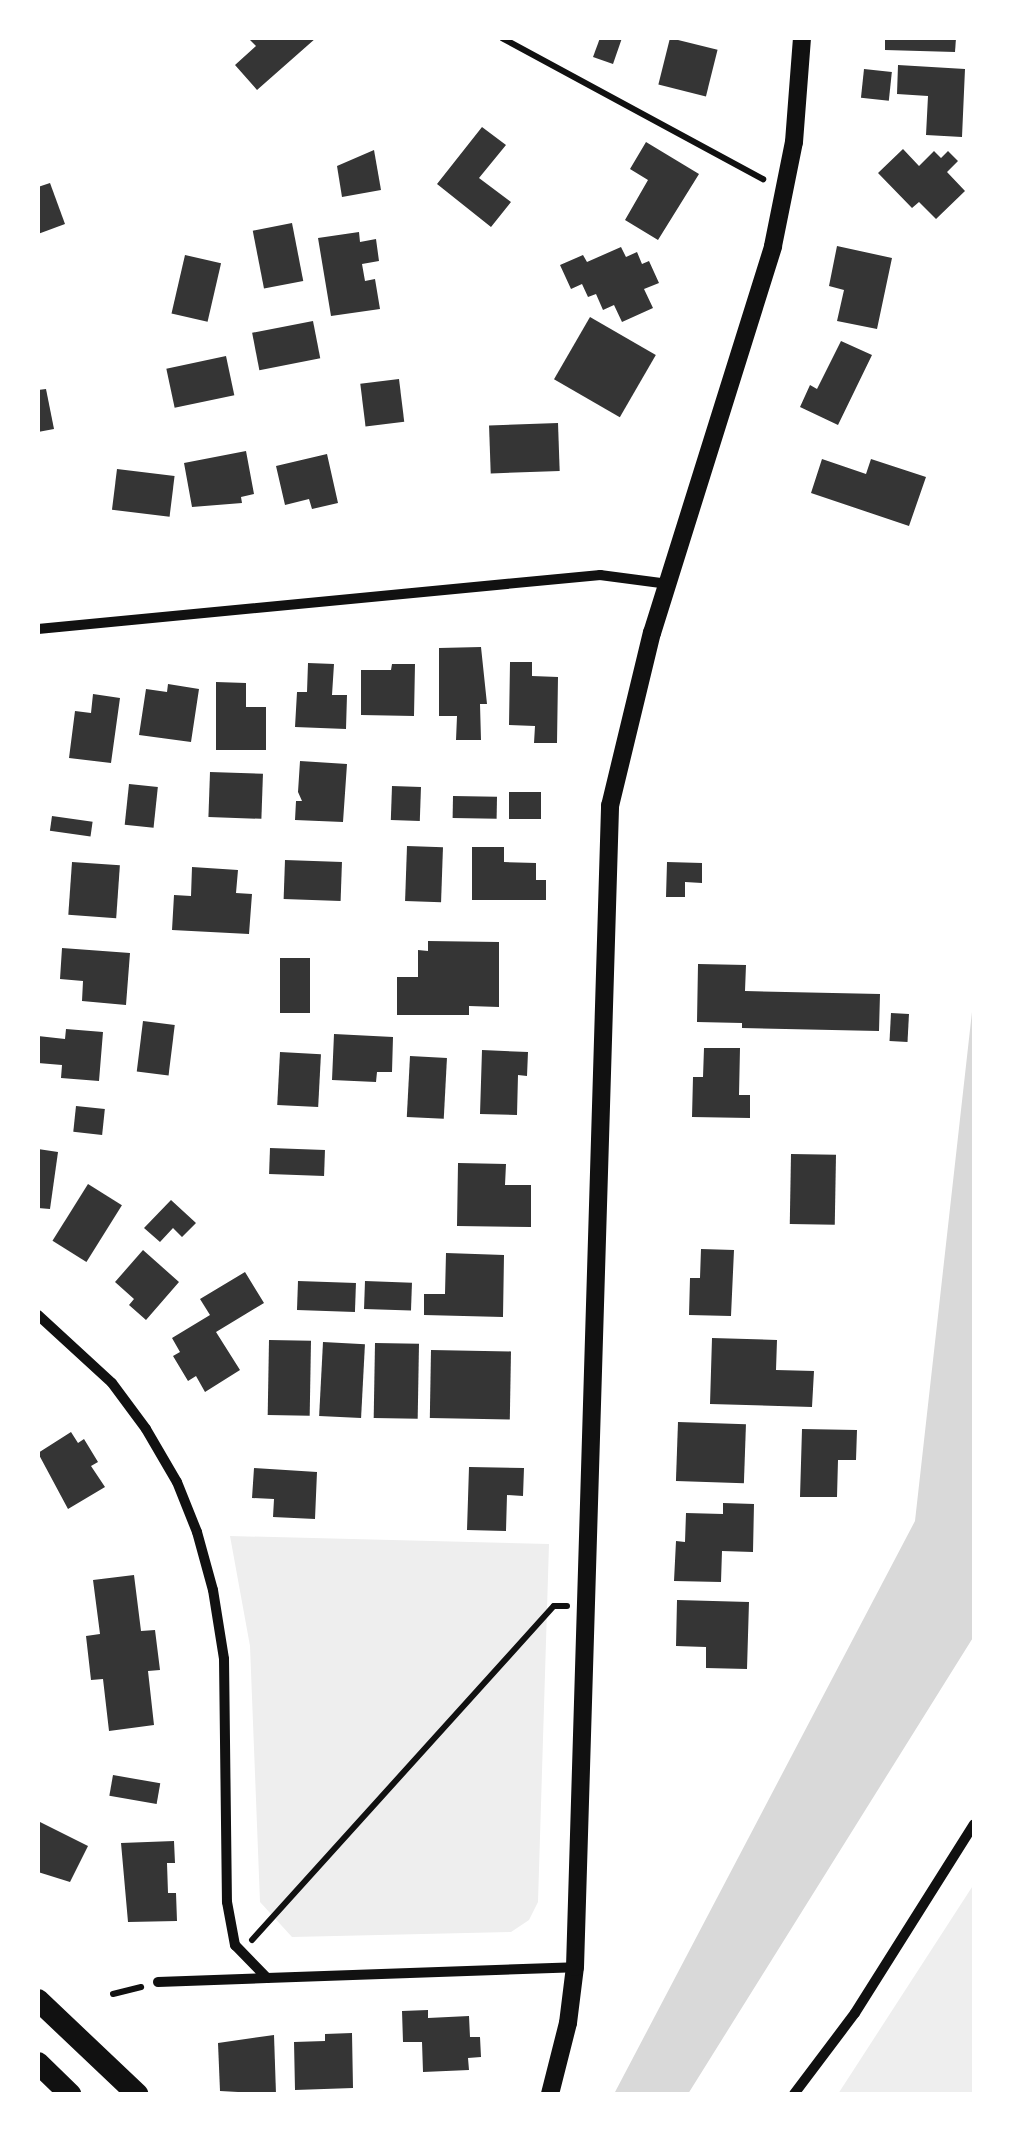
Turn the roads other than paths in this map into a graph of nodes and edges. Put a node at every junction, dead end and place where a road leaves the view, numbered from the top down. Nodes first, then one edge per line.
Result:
1 (802, 38) edge
2 (669, 584) junction
3 (38, 630) edge
4 (38, 1315) edge
5 (974, 1824) edge
6 (574, 1967) junction
7 (266, 1978) junction
8 (158, 1982) dead end
9 (38, 2000) edge
10 (38, 2063) edge
11 (70, 2094) edge
12 (137, 2094) edge
13 (550, 2094) edge
14 (794, 2094) edge

1 - 2 street
2 - 3 street
2 - 6 street
4 - 7 street
5 - 14 street
6 - 7 street
6 - 13 street
7 - 8 street
9 - 12 highway
10 - 11 highway

